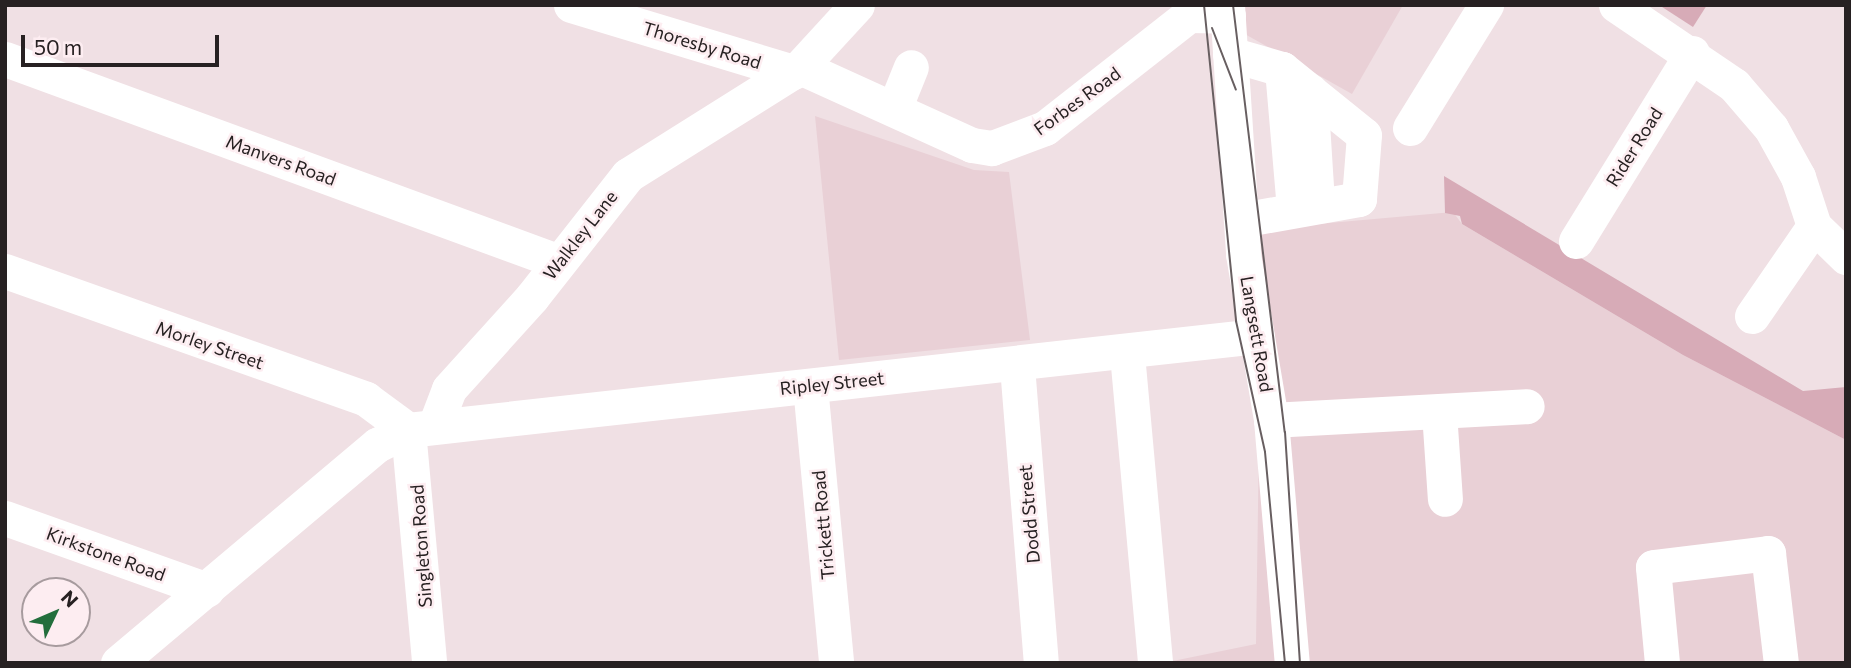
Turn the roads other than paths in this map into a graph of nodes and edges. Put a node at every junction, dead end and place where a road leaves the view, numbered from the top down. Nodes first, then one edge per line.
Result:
1 (571, 5) edge
2 (858, 5) edge
3 (1486, 5) edge
4 (1616, 5) edge
5 (1228, 11) edge
6 (1692, 53) junction
7 (1230, 54) junction
8 (5, 59) edge
9 (911, 67) dead end
10 (796, 69) junction
11 (1282, 69) junction
12 (1310, 91) junction
13 (894, 109) junction
14 (1410, 128) dead end
15 (1305, 206) junction
16 (1241, 220) junction
17 (1814, 226) junction
18 (1576, 242) dead end
19 (1846, 257) edge
20 (556, 261) junction
21 (5, 271) edge
22 (1752, 316) dead end
23 (1257, 336) junction
24 (1127, 354) junction
25 (1017, 366) junction
26 (810, 386) junction
27 (1527, 406) dead end
28 (1439, 412) junction
29 (1271, 420) junction
30 (422, 426) junction
31 (1445, 499) dead end
32 (5, 518) edge
33 (207, 590) junction
34 (118, 663) edge
35 (429, 663) edge
36 (836, 663) edge
37 (1041, 663) edge
38 (1155, 663) edge
39 (1292, 663) edge
40 (1662, 663) edge
41 (1780, 663) edge

1 - 10 street, Thoresby Road
2 - 10 street, Walkley Lane
3 - 14 street
4 - 6 street
5 - 7 street, Langsett Road
5 - 13 street, Forbes Road
6 - 17 street
6 - 18 street, Rider Road
7 - 11 street
7 - 16 street, Langsett Road
8 - 20 street, Manvers Road
9 - 13 street
10 - 13 street, Forbes Road
10 - 20 street, Walkley Lane
11 - 12 street
11 - 15 street
12 - 15 street
12 - 15 street
15 - 16 street
16 - 23 street, Langsett Road
17 - 19 street
17 - 22 street
20 - 30 street, Walkley Lane
21 - 30 street, Morley Street
23 - 24 street, Ripley Street
23 - 29 street, Langsett Road
24 - 25 street, Ripley Street
24 - 38 street
25 - 26 street, Ripley Street
25 - 37 street, Dodd Street
26 - 30 street, Ripley Street
26 - 36 street, Trickett Road
27 - 28 street
28 - 29 street
28 - 31 street
29 - 39 street, Langsett Road
30 - 33 street
30 - 35 street, Singleton Road
32 - 33 street, Kirkstone Road
33 - 34 street
40 - 41 street

